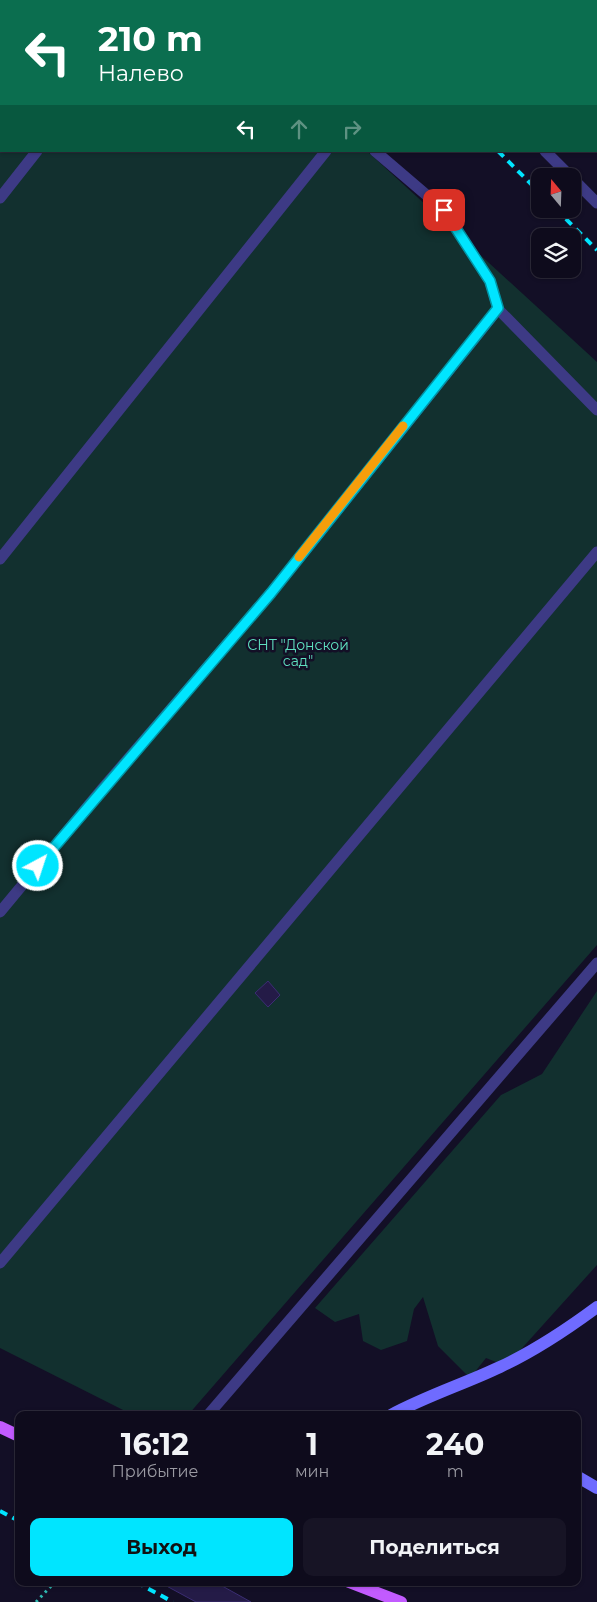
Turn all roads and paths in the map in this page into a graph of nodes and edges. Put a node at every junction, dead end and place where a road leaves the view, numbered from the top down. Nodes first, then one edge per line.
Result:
1 (36, 152) edge
2 (325, 152) edge
3 (375, 152) edge
4 (546, 152) edge
5 (562, 168) edge
6 (581, 187) edge
7 (0, 198) edge
8 (597, 203) edge
9 (498, 308) junction
10 (597, 410) edge
11 (597, 552) edge
12 (0, 558) edge
13 (0, 912) edge
14 (597, 963) edge
15 (0, 1263) edge
16 (597, 1307) edge
17 (211, 1411) edge
18 (399, 1411) edge
19 (0, 1427) edge
20 (15, 1434) edge
21 (581, 1479) edge
22 (597, 1488) edge
23 (51, 1586) edge
24 (359, 1586) edge
25 (36, 1602) edge
26 (401, 1602) edge

1 - 7 lane
2 - 12 lane
3 - 9 lane
4 - 5 lane
6 - 8 lane
9 - 10 lane
9 - 13 lane
11 - 15 lane
14 - 17 lane
16 - 18 main road
19 - 20 main road
21 - 22 main road
23 - 25 path
24 - 26 main road

